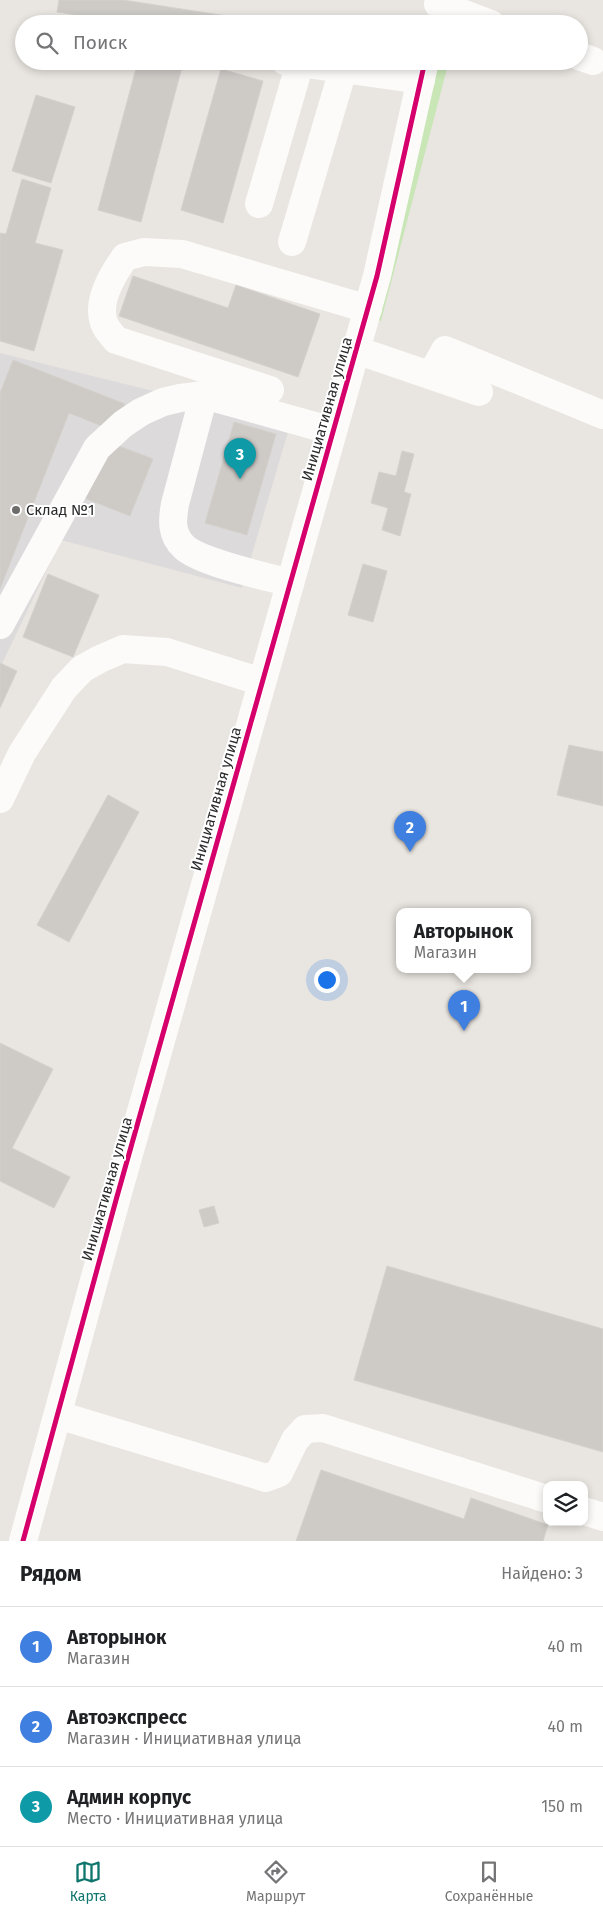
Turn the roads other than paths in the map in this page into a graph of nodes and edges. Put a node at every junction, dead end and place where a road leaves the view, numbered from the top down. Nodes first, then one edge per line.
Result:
1 (437, 9) edge
2 (459, 15) edge
3 (291, 70) edge
4 (343, 70) joint
5 (423, 71) edge
6 (258, 204) dead end
7 (292, 242) dead end
8 (368, 309) junction
9 (356, 350) junction
10 (431, 375) junction
11 (270, 390) dead end
12 (480, 392) dead end
13 (204, 395) junction
14 (603, 415) edge
15 (333, 431) junction
16 (290, 583) junction
17 (0, 625) edge
18 (262, 682) junction
19 (0, 799) edge
20 (58, 1415) junction
21 (543, 1498) edge
22 (588, 1512) edge
23 (603, 1517) edge
24 (23, 1541) edge

1 - 2 street
3 - 6 street
4 - 5 street
4 - 7 street
5 - 8 street, Инициативная улица
8 - 9 street, Инициативная улица
8 - 11 street
9 - 10 street
9 - 15 street, Инициативная улица
10 - 12 street
10 - 14 street
13 - 15 street
13 - 16 street
13 - 17 street
15 - 16 street, Инициативная улица
16 - 18 street, Инициативная улица
18 - 19 street
18 - 20 street, Инициативная улица
20 - 21 street
20 - 24 street, Инициативная улица
22 - 23 street

